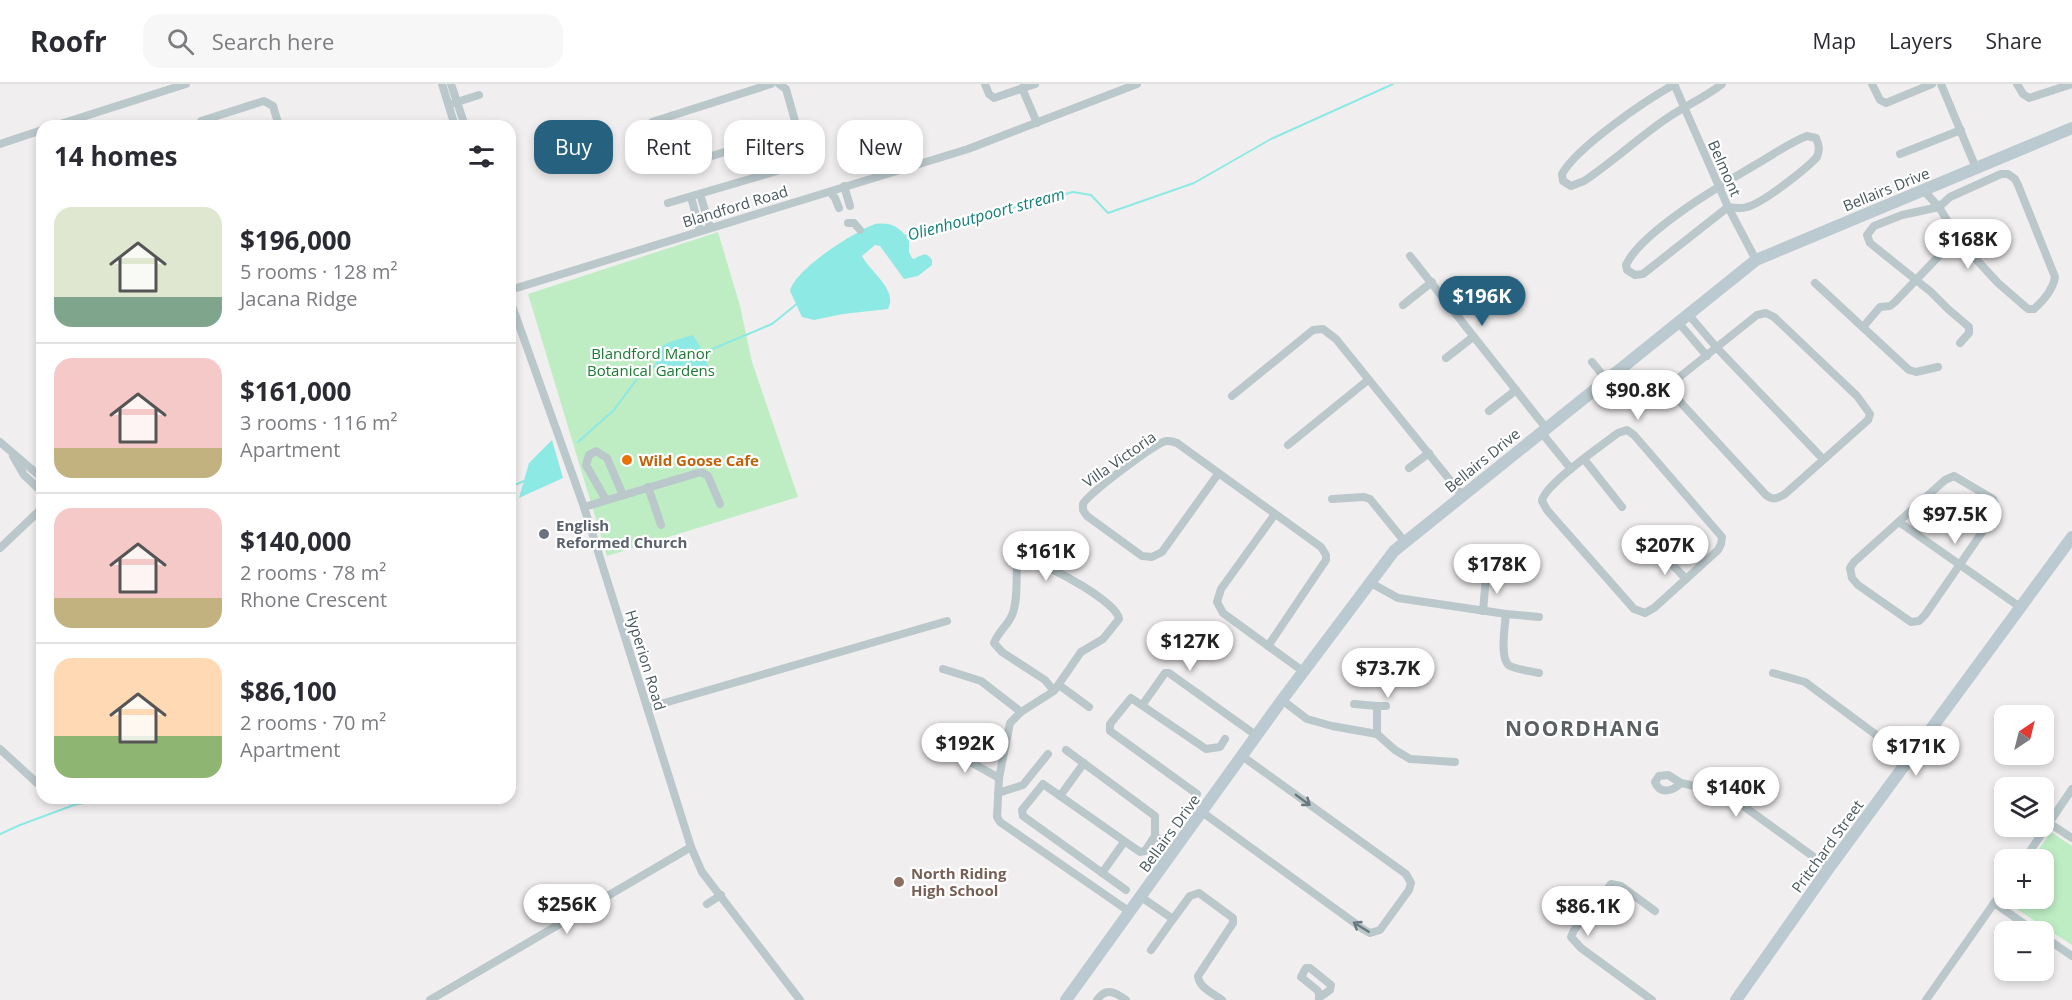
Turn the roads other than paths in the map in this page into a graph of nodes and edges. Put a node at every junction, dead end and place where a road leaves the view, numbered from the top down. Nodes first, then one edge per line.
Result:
1 (186, 84) edge
2 (442, 84) edge
3 (451, 84) edge
4 (771, 84) edge
5 (779, 84) edge
6 (985, 84) edge
7 (1137, 84) edge
8 (1674, 84) edge
9 (1722, 84) edge
10 (1872, 84) edge
11 (1932, 84) edge
12 (1941, 84) edge
13 (2017, 84) edge
14 (1030, 86) edge
15 (2070, 86) edge
16 (479, 95) dead end
17 (2072, 97) edge
18 (458, 102) junction
19 (448, 106) junction
20 (1684, 106) junction
21 (73, 120) edge
22 (205, 120) edge
23 (277, 120) edge
24 (453, 120) edge
25 (463, 120) edge
26 (795, 120) edge
27 (1037, 123) junction
28 (2072, 128) edge
29 (1960, 130) junction
30 (36, 132) edge
31 (0, 144) edge
32 (724, 152) edge
33 (1900, 154) dead end
34 (1976, 168) junction
35 (767, 174) edge
36 (844, 186) junction
37 (1719, 187) junction
38 (1923, 190) junction
39 (830, 192) junction
40 (700, 194) junction
41 (690, 197) junction
42 (668, 203) dead end
43 (850, 206) dead end
44 (1728, 207) junction
45 (1939, 207) junction
46 (839, 208) dead end
47 (848, 223) dead end
48 (710, 227) junction
49 (700, 230) junction
50 (860, 230) dead end
51 (1957, 237) junction
52 (1410, 256) dead end
53 (1756, 260) junction
54 (1915, 279) junction
55 (1432, 282) junction
56 (1815, 283) dead end
57 (516, 286) edge
58 (1403, 305) dead end
59 (516, 316) edge
60 (1683, 318) junction
61 (1863, 327) junction
62 (1473, 337) junction
63 (1960, 343) dead end
64 (1717, 348) junction
65 (1707, 356) junction
66 (1446, 358) dead end
67 (1593, 362) dead end
68 (1938, 367) dead end
69 (1368, 380) junction
70 (1606, 380) junction
71 (1516, 390) junction
72 (1232, 396) dead end
73 (1489, 411) dead end
74 (1544, 430) junction
75 (0, 442) edge
76 (1288, 445) dead end
77 (12, 453) junction
78 (1429, 453) junction
79 (1584, 459) junction
80 (1822, 459) junction
81 (1409, 468) dead end
82 (1571, 469) junction
83 (36, 473) edge
84 (1218, 474) junction
85 (36, 486) edge
86 (648, 487) junction
87 (623, 495) junction
88 (1462, 495) junction
89 (1332, 499) dead end
90 (606, 500) junction
91 (720, 504) dead end
92 (584, 507) junction
93 (1622, 507) dead end
94 (36, 514) edge
95 (1275, 514) junction
96 (1899, 522) junction
97 (661, 525) dead end
98 (2071, 539) edge
99 (1405, 542) junction
100 (0, 548) edge
101 (1663, 555) dead end
102 (1960, 565) junction
103 (1486, 576) dead end
104 (1686, 579) junction
105 (1369, 582) junction
106 (2020, 607) junction
107 (1483, 611) junction
108 (1506, 614) junction
109 (1539, 617) dead end
110 (947, 621) dead end
111 (1268, 646) junction
112 (943, 669) dead end
113 (1304, 672) junction
114 (1539, 673) dead end
115 (1773, 673) dead end
116 (1057, 688) junction
117 (1282, 700) junction
118 (1143, 704) junction
119 (1354, 704) dead end
120 (1089, 707) dead end
121 (647, 708) junction
122 (1021, 712) junction
123 (1377, 734) junction
124 (1257, 736) junction
125 (1226, 739) dead end
126 (944, 747) dead end
127 (0, 749) edge
128 (1066, 750) dead end
129 (1048, 754) dead end
130 (1242, 756) junction
131 (1910, 760) junction
132 (1455, 762) dead end
133 (1084, 764) junction
134 (999, 778) junction
135 (36, 782) edge
136 (1681, 783) dead end
137 (2072, 789) edge
138 (998, 793) junction
139 (1197, 794) dead end
140 (1060, 796) junction
141 (1202, 812) junction
142 (2054, 815) edge
143 (2054, 825) edge
144 (1155, 836) junction
145 (2072, 838) edge
146 (1124, 842) junction
147 (691, 847) junction
148 (1175, 850) junction
149 (1829, 868) junction
150 (1102, 873) junction
151 (1126, 890) dead end
152 (721, 896) junction
153 (1141, 897) junction
154 (1994, 903) edge
155 (708, 904) dead end
156 (2003, 909) edge
157 (1655, 911) dead end
158 (1130, 912) junction
159 (1173, 919) junction
160 (2020, 921) edge
161 (2054, 944) edge
162 (1151, 950) dead end
163 (2072, 956) edge
164 (1069, 999) edge
165 (430, 1000) edge
166 (800, 1000) edge
167 (1096, 1000) edge
168 (1126, 1000) edge
169 (1222, 1000) edge
170 (1652, 1000) edge
171 (1736, 1000) edge
172 (1926, 1000) edge

1 - 21 street
2 - 19 street
3 - 18 street
4 - 32 street
5 - 26 street
6 - 14 street
7 - 27 street, Blandford Road
8 - 20 street, Belmont
8 - 20 street
9 - 20 street
10 - 11 street
12 - 29 street
13 - 15 street
14 - 27 street
15 - 17 street
16 - 18 street
18 - 19 street
18 - 25 street
19 - 24 street
20 - 37 street, Belmont
22 - 23 street
27 - 36 street, Blandford Road
28 - 34 street, Bellairs Drive
29 - 33 street
29 - 34 street
30 - 31 street
34 - 38 street, Bellairs Drive
35 - 40 street
36 - 39 street, Blandford Road
36 - 43 street
37 - 44 street, Belmont
37 - 44 street
37 - 44 street
38 - 45 street
38 - 53 street, Bellairs Drive
39 - 46 street
39 - 48 street, Blandford Road
40 - 41 street
40 - 48 street
41 - 42 street
41 - 49 street
44 - 53 street, Belmont
45 - 51 street
45 - 51 street
45 - 54 street
47 - 50 street
48 - 49 street, Blandford Road
49 - 57 street, Blandford Road
51 - 54 street
52 - 55 street
53 - 60 street, Bellairs Drive
54 - 61 street
54 - 63 street
55 - 58 street
55 - 62 street
56 - 61 street
59 - 92 street, Hyperion Road
60 - 64 street
60 - 65 street
60 - 70 street, Bellairs Drive
61 - 68 street
62 - 66 street
62 - 71 street
64 - 65 street
64 - 80 street
64 - 80 street
65 - 80 street
67 - 70 street
69 - 72 street
69 - 76 street
69 - 78 street
70 - 74 street, Bellairs Drive
71 - 73 street
71 - 74 street
74 - 82 street
74 - 88 street, Bellairs Drive
75 - 77 street
77 - 83 street
77 - 85 street
78 - 81 street
78 - 88 street
79 - 82 street
79 - 93 street
79 - 104 street
82 - 104 street
84 - 84 street, Villa Victoria
84 - 95 street, Villa Victoria
86 - 87 street
86 - 91 street
86 - 97 street
87 - 90 street
87 - 90 street
88 - 99 street, Bellairs Drive
89 - 99 street
90 - 92 street
92 - 121 street, Hyperion Road
94 - 100 street
95 - 111 street, Villa Victoria
95 - 111 street
96 - 102 street
96 - 102 street
96 - 102 street
98 - 106 street, Pritchard Street
99 - 105 street, Bellairs Drive
101 - 104 street
102 - 106 street
103 - 107 street
105 - 107 street
105 - 113 street, Bellairs Drive
106 - 131 street, Pritchard Street
107 - 108 street
108 - 109 street
108 - 114 street
110 - 121 street
111 - 113 street
112 - 122 street
113 - 117 street, Bellairs Drive
115 - 131 street
116 - 116 street
116 - 120 street
116 - 122 street
117 - 123 street
117 - 124 street, Bellairs Drive
118 - 124 street
118 - 125 street
118 - 139 street
119 - 123 street
121 - 147 street, Hyperion Road
122 - 134 street
123 - 132 street
124 - 130 street, Bellairs Drive
126 - 134 street
127 - 135 street
128 - 133 street
129 - 138 street
130 - 141 street, Bellairs Drive
130 -> 141 street
131 - 149 street, Pritchard Street
133 - 140 street
133 - 144 street
134 - 138 street
136 - 149 street
137 - 142 street
138 - 158 street
140 - 146 street
140 - 150 street
141 - 148 street, Bellairs Drive
143 - 145 street
144 - 146 street
144 - 148 street
146 - 150 street
147 - 152 street, Hyperion Road
147 - 165 street
148 - 153 street, Bellairs Drive
149 - 171 street, Pritchard Street
150 - 151 street
152 - 155 street
152 - 166 street, Hyperion Road
153 - 158 street, Bellairs Drive
153 - 159 street
154 - 172 street
156 - 160 street
157 - 170 street
158 - 164 street, Bellairs Drive
159 - 162 street
159 - 169 street
161 - 163 street
167 - 168 street

